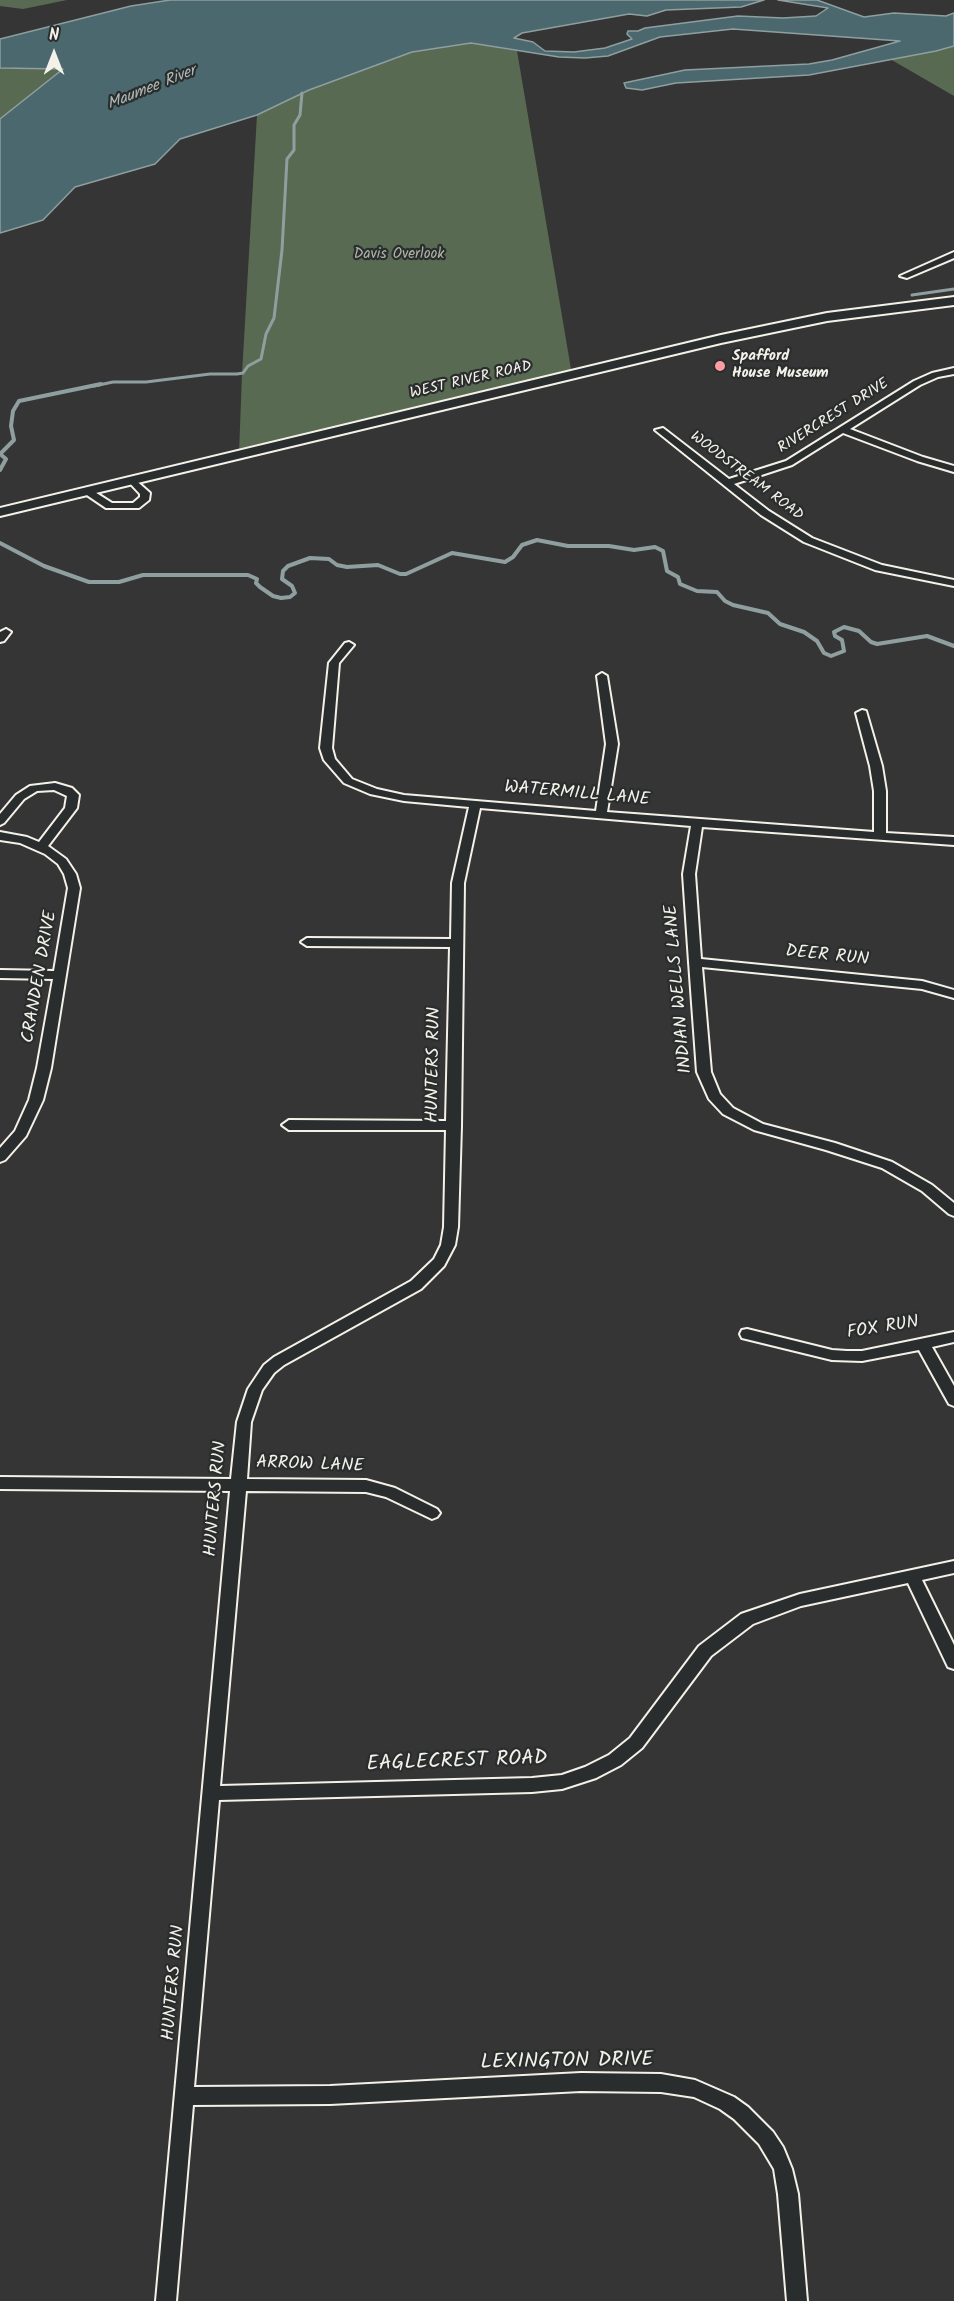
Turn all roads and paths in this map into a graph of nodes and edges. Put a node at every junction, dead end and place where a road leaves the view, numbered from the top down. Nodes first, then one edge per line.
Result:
1 (954, 255) edge
2 (904, 276) dead end
3 (954, 301) edge
4 (954, 371) edge
5 (660, 430) dead end
6 (844, 430) junction
7 (954, 469) edge
8 (132, 480) junction
9 (727, 483) junction
10 (86, 491) junction
11 (0, 512) edge
12 (954, 583) edge
13 (349, 645) dead end
14 (602, 676) dead end
15 (862, 713) dead end
16 (475, 804) junction
17 (601, 815) junction
18 (0, 821) edge
19 (697, 823) junction
20 (0, 836) edge
21 (880, 836) junction
22 (954, 841) edge
23 (41, 847) junction
24 (307, 942) dead end
25 (456, 943) junction
26 (695, 962) junction
27 (0, 975) edge
28 (60, 975) junction
29 (954, 994) edge
30 (289, 1125) dead end
31 (454, 1126) junction
32 (0, 1157) edge
33 (954, 1211) edge
34 (747, 1334) dead end
35 (954, 1337) edge
36 (923, 1343) junction
37 (954, 1400) edge
38 (0, 1483) edge
39 (238, 1483) junction
40 (432, 1513) dead end
41 (954, 1567) edge
42 (912, 1576) junction
43 (954, 1662) edge
44 (210, 1792) junction
45 (184, 2096) junction
46 (166, 2301) edge
47 (796, 2301) edge

1 - 2 street
3 - 8 main road, WEST RIVER ROAD
4 - 6 street, RIVERCREST DRIVE
5 - 9 street, WOODSTREAM ROAD
6 - 7 street
6 - 9 street, RIVERCREST DRIVE
8 - 10 main road, WEST RIVER ROAD
8 - 10 street
9 - 12 street, WOODSTREAM ROAD
10 - 11 main road, WEST RIVER ROAD
13 - 16 street, WATERMILL LANE
14 - 17 street
15 - 21 street
16 - 17 street, WATERMILL LANE
16 - 25 street, HUNTERS RUN
17 - 19 street, WATERMILL LANE
18 - 23 street
19 - 21 street, WATERMILL LANE
19 - 26 street, INDIAN WELLS LANE
20 - 23 street, CRANDEN DRIVE
21 - 22 street, WATERMILL LANE
23 - 28 street, CRANDEN DRIVE
24 - 25 street
25 - 31 street, HUNTERS RUN
26 - 29 street, DEER RUN
26 - 33 street, INDIAN WELLS LANE
27 - 28 street
28 - 32 street, CRANDEN DRIVE
30 - 31 street
31 - 39 street, HUNTERS RUN
34 - 36 street, FOX RUN
35 - 36 street, FOX RUN
36 - 37 street
38 - 39 street, ARROW LANE
39 - 40 street, ARROW LANE
39 - 44 street, HUNTERS RUN
41 - 42 street, EAGLECREST ROAD
42 - 43 street
42 - 44 street, EAGLECREST ROAD
44 - 45 street, HUNTERS RUN
45 - 46 street, HUNTERS RUN
45 - 47 street, LEXINGTON DRIVE

